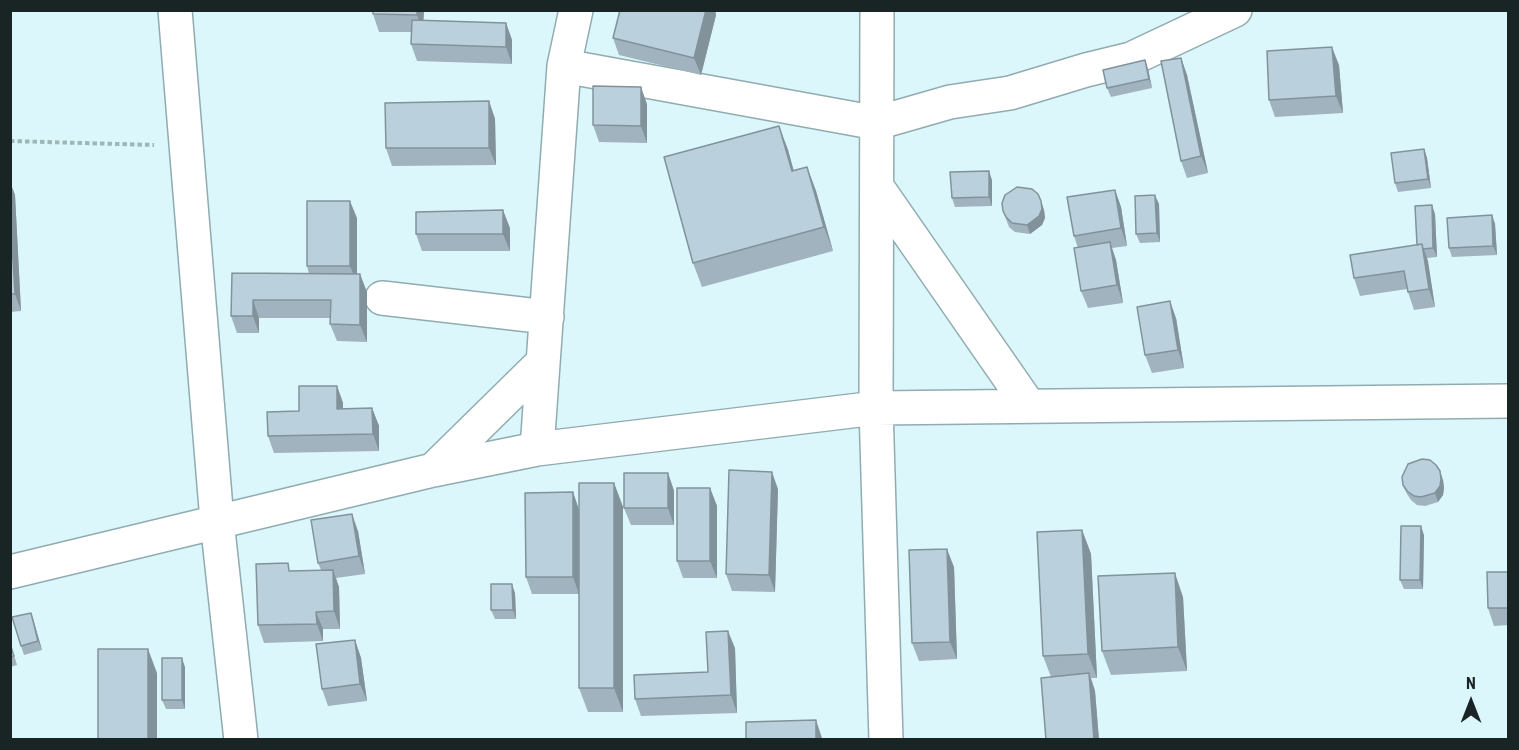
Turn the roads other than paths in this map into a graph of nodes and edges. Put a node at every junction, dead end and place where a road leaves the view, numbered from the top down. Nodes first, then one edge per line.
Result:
1 (175, 10) edge
2 (576, 10) edge
3 (877, 10) edge
4 (1235, 10) edge
5 (564, 66) junction
6 (877, 123) junction
7 (877, 187) junction
8 (382, 298) dead end
9 (546, 317) junction
10 (543, 362) junction
11 (1509, 401) edge
12 (1029, 406) junction
13 (876, 408) junction
14 (537, 449) junction
15 (434, 470) junction
16 (217, 521) junction
17 (10, 572) edge
18 (241, 740) edge
19 (886, 740) edge

1 - 16 street
2 - 5 street
3 - 6 street
4 - 6 street
5 - 6 street
5 - 9 street
6 - 7 street
7 - 12 street
7 - 13 street
8 - 9 street
9 - 10 street
10 - 14 street
10 - 15 street
11 - 12 street
12 - 13 street
13 - 14 street
13 - 19 street
14 - 15 street
15 - 16 street
16 - 17 street
16 - 18 street

